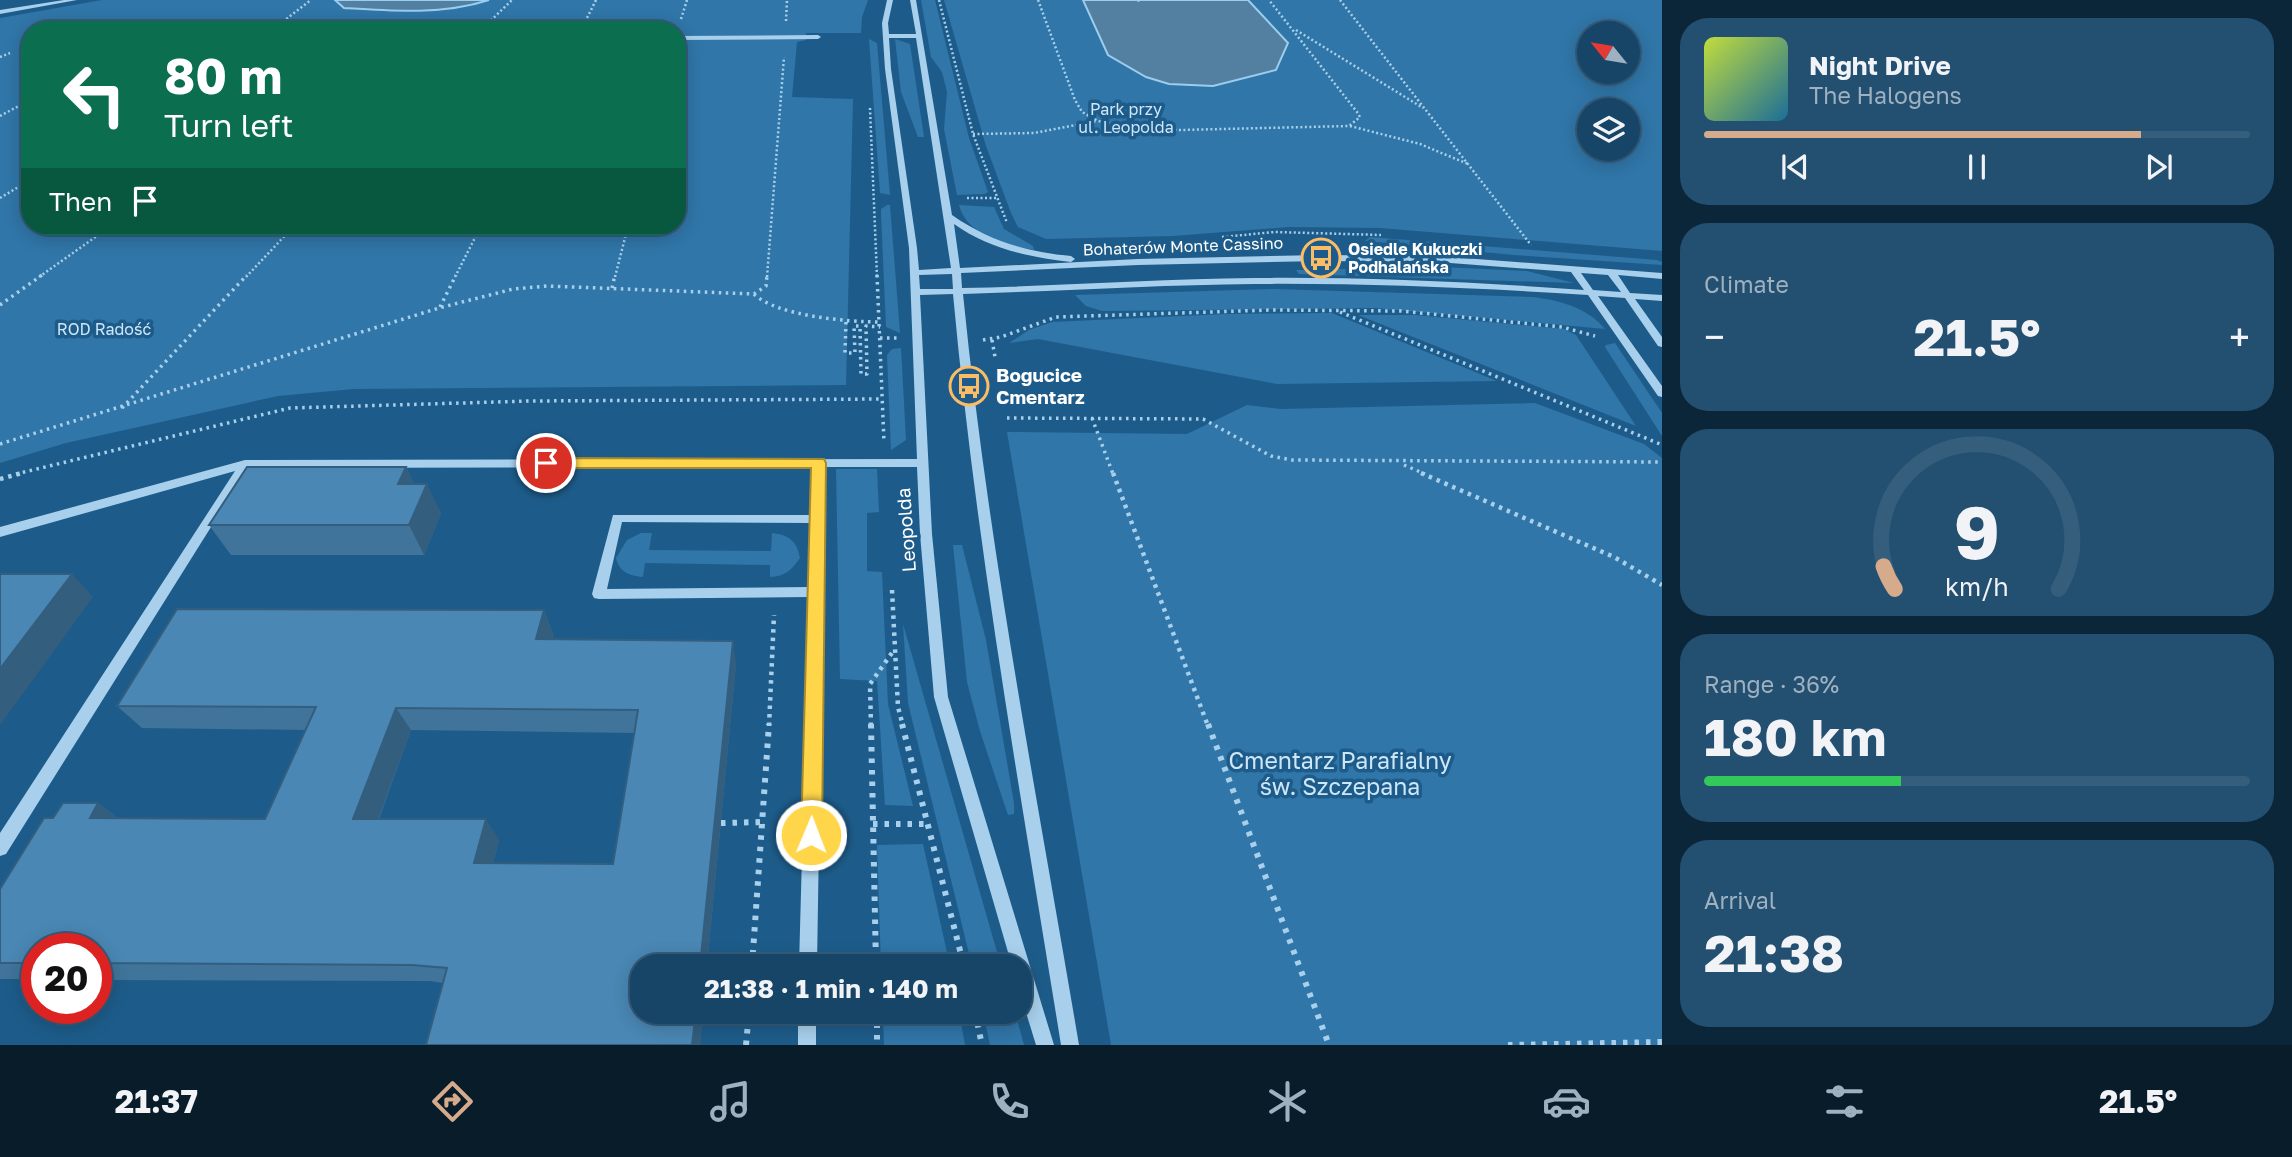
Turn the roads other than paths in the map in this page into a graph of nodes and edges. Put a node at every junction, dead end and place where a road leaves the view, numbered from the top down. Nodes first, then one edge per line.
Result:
1 (74, 0) edge
2 (890, 0) edge
3 (913, 0) edge
4 (0, 12) edge
5 (886, 36) junction
6 (918, 36) junction
7 (818, 37) dead end
8 (686, 38) edge
9 (948, 216) junction
10 (1139, 262) junction
11 (1573, 268) junction
12 (957, 272) junction
13 (1611, 272) junction
14 (914, 273) junction
15 (1662, 276) edge
16 (915, 292) junction
17 (959, 292) junction
18 (1592, 292) junction
19 (1627, 295) junction
20 (1662, 298) edge
21 (1662, 344) edge
22 (1662, 394) edge
23 (819, 463) junction
24 (924, 463) junction
25 (245, 464) junction
26 (818, 519) junction
27 (0, 531) edge
28 (816, 592) junction
29 (0, 848) edge
30 (808, 954) edge
31 (807, 1024) edge
32 (807, 1045) edge
33 (1045, 1045) edge
34 (1070, 1045) edge

1 - 4 street
2 - 5 street, Leopolda
3 - 6 street
5 - 6 street
5 - 14 street, Leopolda
6 - 9 street
7 - 8 street
9 - 10 street
9 - 12 street
10 - 11 street, Bohaterów Monte Cassino
10 - 12 street, Bohaterów Monte Cassino
11 - 13 street, Bohaterów Monte Cassino
11 - 18 street
12 - 14 street, Bohaterów Monte Cassino
12 - 17 street
13 - 15 street, Bohaterów Monte Cassino
13 - 19 street
14 - 16 street, Leopolda
16 - 17 street, Bohaterów Monte Cassino
16 - 24 street, Leopolda
17 - 18 street, Bohaterów Monte Cassino
17 - 34 street
18 - 19 street, Bohaterów Monte Cassino
18 - 22 street
19 - 20 street, Bohaterów Monte Cassino
19 - 21 street
23 - 24 street
23 - 25 street
23 - 26 street
24 - 33 street, Leopolda
25 - 27 street
25 - 29 street
26 - 28 street
26 - 28 street
28 - 30 street
31 - 32 street

